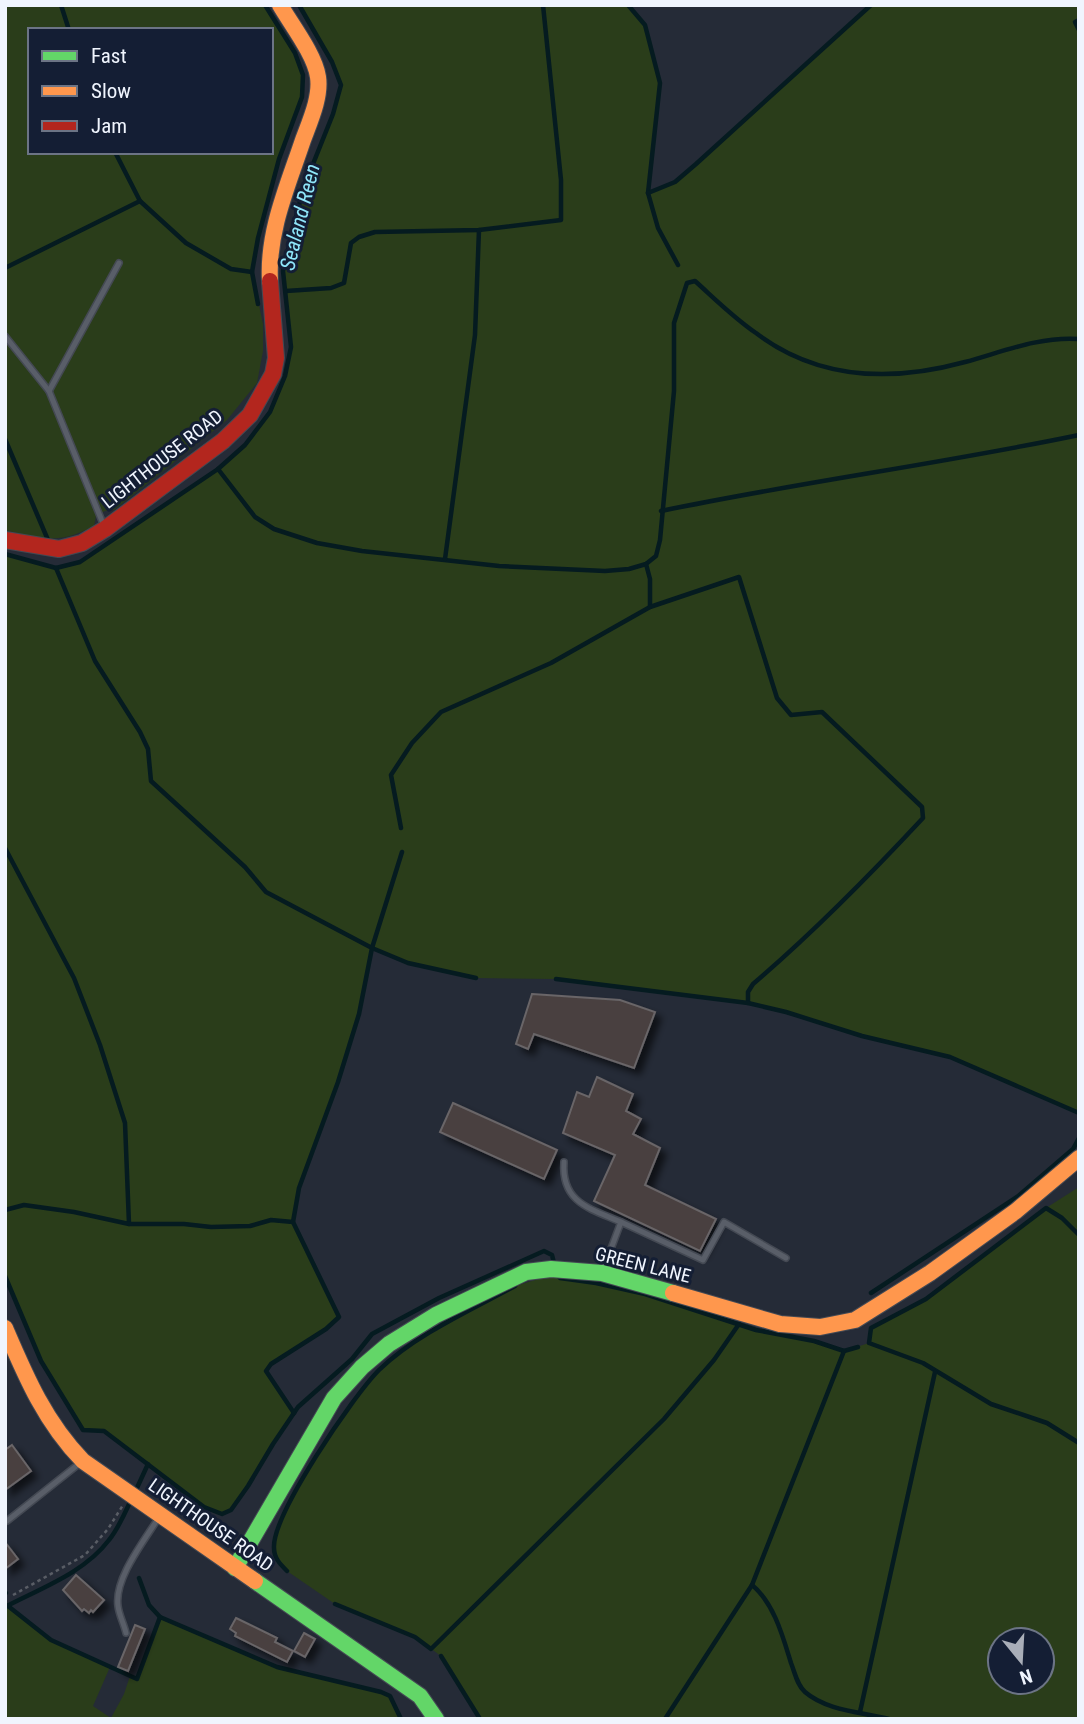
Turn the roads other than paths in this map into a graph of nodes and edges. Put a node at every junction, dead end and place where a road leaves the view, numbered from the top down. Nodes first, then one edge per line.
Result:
1 (280, 5) edge
2 (119, 263) dead end
3 (5, 336) edge
4 (49, 391) junction
5 (105, 529) junction
6 (5, 540) edge
7 (1079, 1158) edge
8 (564, 1162) dead end
9 (621, 1222) junction
10 (786, 1258) dead end
11 (602, 1273) junction
12 (6, 1330) edge
13 (83, 1461) junction
14 (161, 1515) junction
15 (7, 1521) dead end
16 (235, 1568) junction
17 (126, 1633) dead end
18 (436, 1719) edge

1 - 5 main road, LIGHTHOUSE ROAD
2 - 4 lane
3 - 4 lane
4 - 5 lane
5 - 6 main road, LIGHTHOUSE ROAD
7 - 11 main road, GREEN LANE
8 - 9 lane
9 - 10 lane
9 - 11 lane
11 - 16 main road, GREEN LANE
12 - 13 main road, LIGHTHOUSE ROAD
13 - 14 main road, LIGHTHOUSE ROAD
13 - 15 lane
14 - 16 main road, LIGHTHOUSE ROAD
14 - 17 lane
16 - 18 main road, LIGHTHOUSE ROAD

